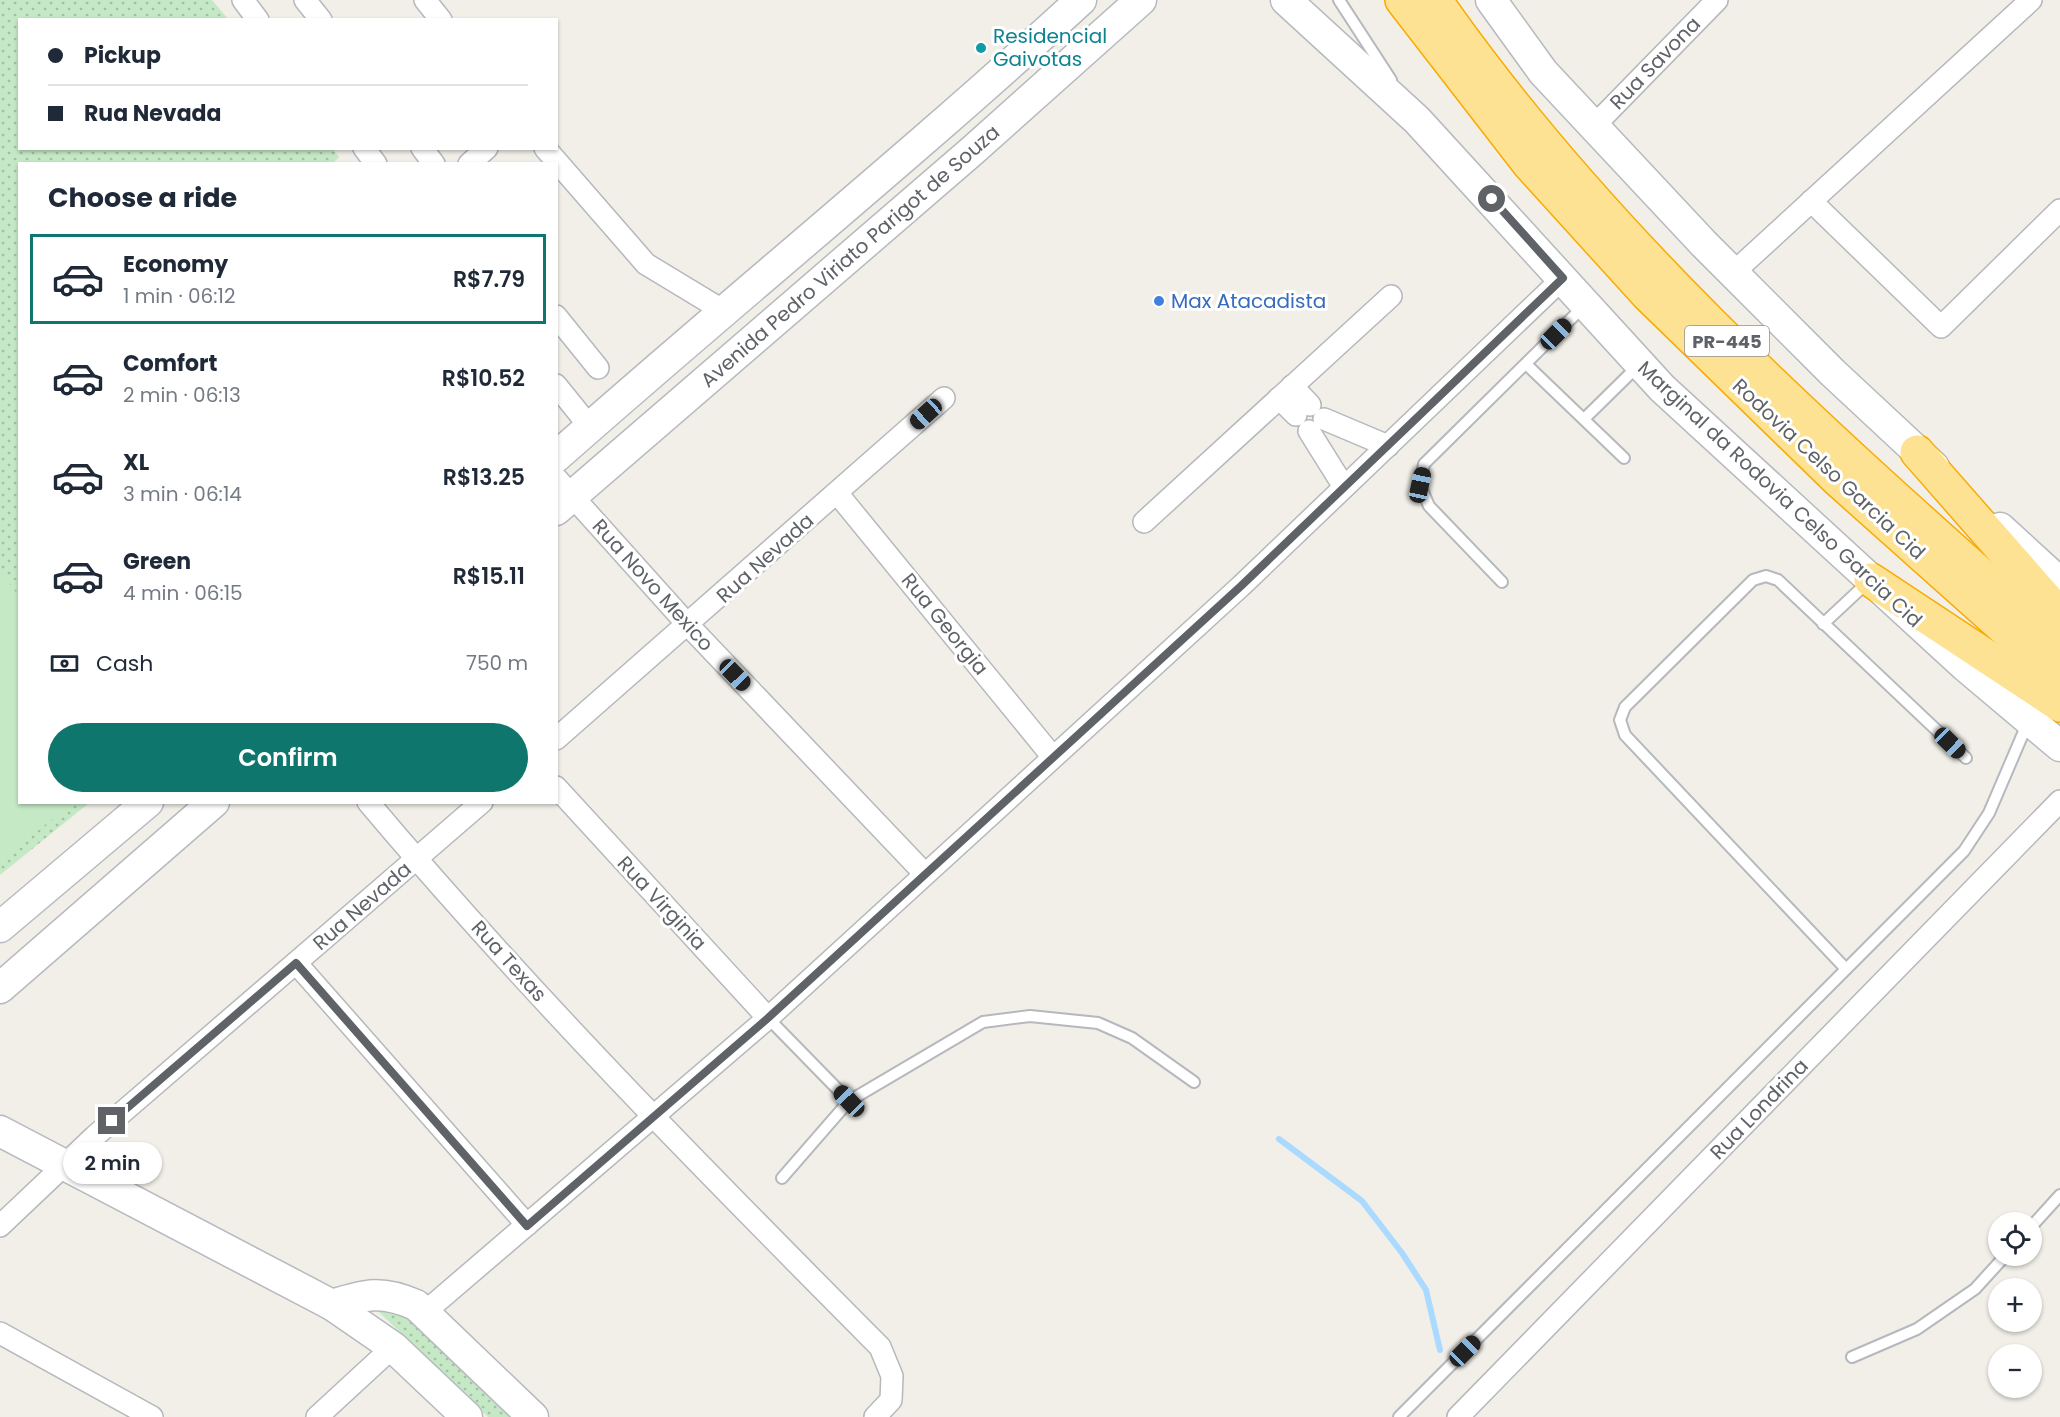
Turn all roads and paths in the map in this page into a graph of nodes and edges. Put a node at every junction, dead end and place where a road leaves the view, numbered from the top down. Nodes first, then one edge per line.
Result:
1 (243, 0) edge
2 (305, 0) edge
3 (425, 0) edge
4 (1081, 0) edge
5 (1141, 0) edge
6 (1286, 0) edge
7 (1339, 0) edge
8 (1402, 0) edge
9 (1435, 0) edge
10 (1491, 0) edge
11 (1717, 0) edge
12 (2031, 0) edge
13 (256, 18) edge
14 (319, 18) edge
15 (439, 18) edge
16 (981, 92) junction
17 (1417, 120) junction
18 (1593, 127) junction
19 (485, 150) edge
20 (547, 150) edge
21 (972, 151) junction
22 (471, 162) edge
23 (557, 162) edge
24 (558, 163) edge
25 (1811, 201) junction
26 (2060, 210) edge
27 (1733, 273) junction
28 (1563, 278) junction
29 (1391, 296) dead end
30 (1586, 304) junction
31 (722, 310) junction
32 (558, 318) edge
33 (1526, 364) junction
34 (1640, 364) junction
35 (598, 368) dead end
36 (558, 387) edge
37 (1286, 392) junction
38 (944, 399) dead end
39 (1310, 418) junction
40 (1584, 419) junction
41 (590, 427) junction
42 (1388, 446) junction
43 (1917, 452) junction
44 (558, 455) edge
45 (1624, 458) dead end
46 (1344, 487) junction
47 (837, 493) junction
48 (562, 495) edge
49 (1144, 522) dead end
50 (1871, 579) junction
51 (1502, 582) dead end
52 (2060, 583) edge
53 (2060, 615) edge
54 (1823, 624) junction
55 (688, 626) junction
56 (2060, 645) edge
57 (2060, 678) edge
58 (2060, 705) edge
59 (2029, 720) junction
60 (558, 737) edge
61 (2060, 746) edge
62 (1053, 756) junction
63 (1966, 758) dead end
64 (558, 790) edge
65 (2060, 801) edge
66 (146, 804) edge
67 (212, 804) edge
68 (370, 804) edge
69 (480, 804) edge
70 (416, 859) junction
71 (925, 874) junction
72 (0, 927) edge
73 (296, 963) junction
74 (1846, 969) junction
75 (0, 988) edge
76 (768, 1018) junction
77 (1194, 1082) dead end
78 (849, 1101) junction
79 (651, 1117) junction
80 (0, 1131) edge
81 (66, 1164) junction
82 (782, 1178) dead end
83 (2060, 1195) edge
84 (2042, 1215) edge
85 (0, 1226) edge
86 (527, 1226) junction
87 (1996, 1266) edge
88 (332, 1305) junction
89 (425, 1312) junction
90 (0, 1333) edge
91 (393, 1347) junction
92 (1852, 1357) dead end
93 (152, 1417) edge
94 (317, 1417) edge
95 (467, 1417) edge
96 (533, 1417) edge
97 (875, 1417) edge
98 (1399, 1417) edge
99 (1458, 1417) edge

1 - 13 street
2 - 14 street
3 - 15 street
4 - 16 street, Avenida Pedro Viriato Parigot de Souza
5 - 21 street, Avenida Pedro Viriato Parigot de Souza
6 - 17 street, Marginal da Rodovia Celso Garcia Cid
7 - 17 lane
8 - 57 highway, Rodovia Celso Garcia Cid / PR-445
9 - 56 highway, Rodovia Celso Garcia Cid / PR-445
10 - 18 street
11 - 18 street, Rua Savona
12 - 25 street
16 - 21 street
16 - 31 street, Avenida Pedro Viriato Parigot de Souza
17 - 28 street, Marginal da Rodovia Celso Garcia Cid
18 - 27 street
19 - 22 street
20 - 23 street
21 - 48 street, Avenida Pedro Viriato Parigot de Souza
24 - 31 street
25 - 26 street
25 - 27 street
27 - 43 street
28 - 30 street, Marginal da Rodovia Celso Garcia Cid
28 - 42 street
29 - 37 street
30 - 33 lane
30 - 34 street, Marginal da Rodovia Celso Garcia Cid
31 - 41 street, Avenida Pedro Viriato Parigot de Souza
32 - 35 street
33 - 40 lane
33 - 51 lane
34 - 40 lane
34 - 50 street, Marginal da Rodovia Celso Garcia Cid
36 - 41 street
37 - 39 street
37 - 49 street
38 - 47 street, Rua Nevada
39 - 42 street
39 - 46 street
40 - 45 lane
41 - 44 street, Avenida Pedro Viriato Parigot de Souza
42 - 46 street
43 - 52 street
43 - 53 highway
46 - 62 street
47 - 55 street, Rua Nevada
47 - 62 street, Rua Georgia
48 - 55 street, Rua Novo Mexico
50 - 54 lane
50 - 58 highway
50 - 59 street, Marginal da Rodovia Celso Garcia Cid
54 - 63 lane
54 - 74 lane
55 - 60 street, Rua Nevada
55 - 71 street, Rua Novo Mexico
59 - 61 street, Marginal da Rodovia Celso Garcia Cid
59 - 74 lane
62 - 71 street
64 - 76 street, Rua Virginia
65 - 99 street, Rua Londrina
66 - 72 street
67 - 75 street
68 - 70 street, Rua Texas
69 - 70 street, Rua Nevada
70 - 73 street, Rua Nevada
70 - 79 street, Rua Texas
71 - 76 street
73 - 81 street, Rua Nevada
73 - 86 street
74 - 98 lane
76 - 78 lane
76 - 79 street
77 - 78 lane
78 - 82 lane
79 - 86 street
79 - 97 street, Rua Texas
80 - 81 street
81 - 85 street, Rua Nevada
81 - 88 street
83 - 84 lane
86 - 89 street
87 - 92 lane
88 - 89 street
88 - 91 street
89 - 96 street
90 - 93 street
91 - 94 street
91 - 95 street

